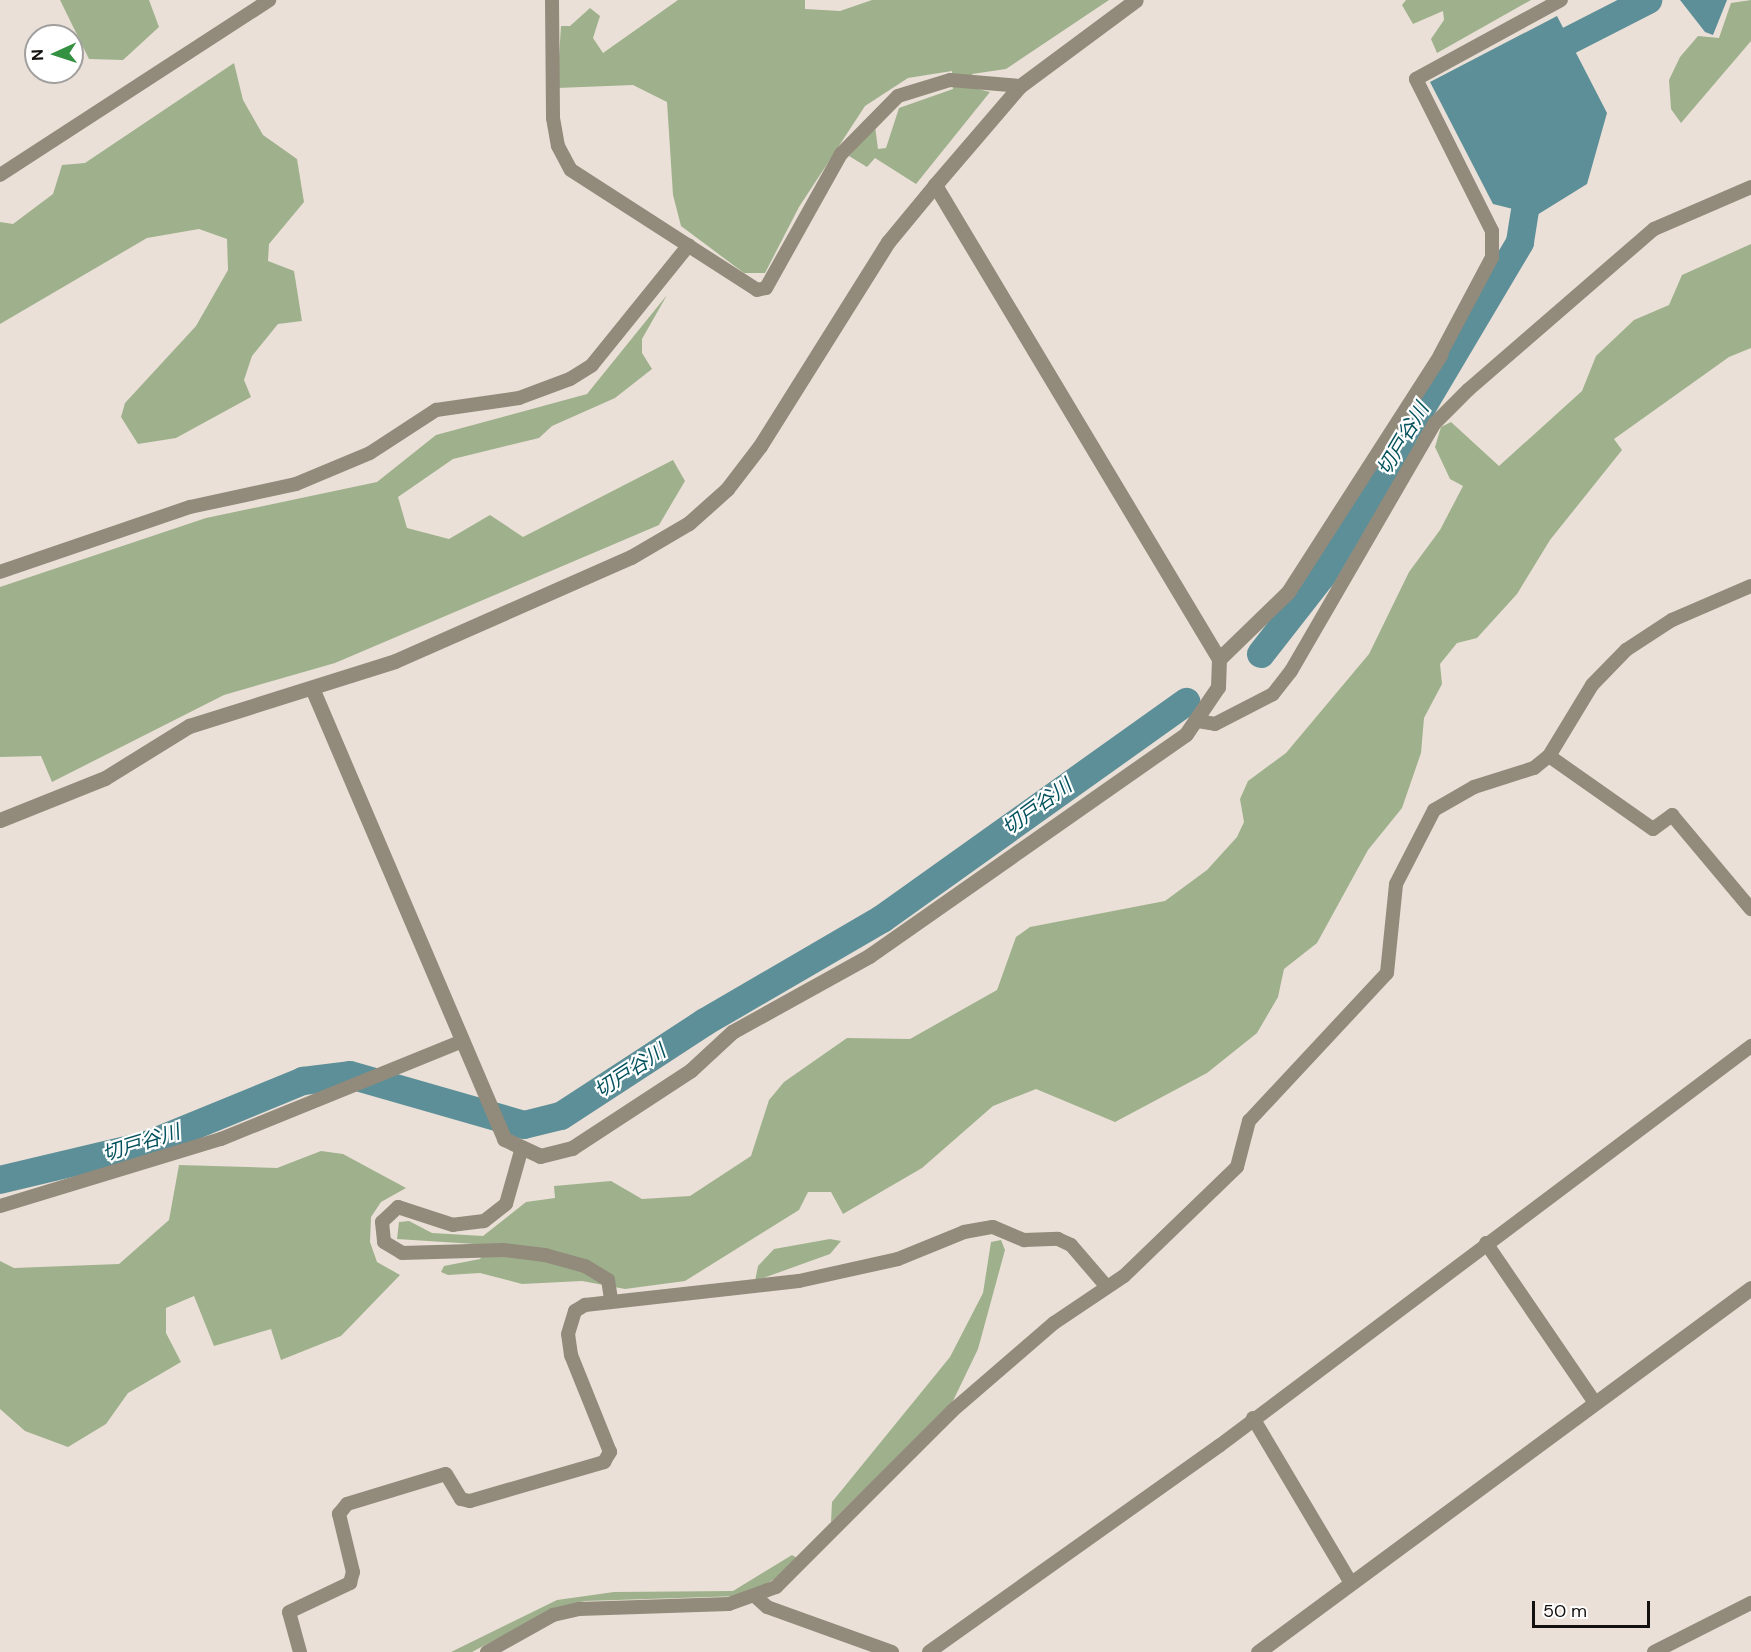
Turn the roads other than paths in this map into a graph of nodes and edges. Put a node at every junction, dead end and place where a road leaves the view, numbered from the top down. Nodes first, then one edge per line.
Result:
1 (269, 0) edge
2 (552, 0) edge
3 (1136, 0) edge
4 (1561, 0) edge
5 (1020, 86) junction
6 (0, 175) edge
7 (935, 185) junction
8 (1751, 187) edge
9 (689, 245) junction
10 (1440, 355) joint
11 (0, 572) edge
12 (1751, 586) edge
13 (1219, 659) junction
14 (312, 688) junction
15 (1198, 721) junction
16 (1549, 756) junction
17 (0, 820) edge
18 (1751, 909) edge
19 (462, 1041) junction
20 (1751, 1046) edge
21 (521, 1151) junction
22 (0, 1206) edge
23 (1486, 1243) junction
24 (1107, 1287) junction
25 (1751, 1288) edge
26 (611, 1300) junction
27 (1593, 1400) junction
28 (1253, 1418) junction
29 (1351, 1583) junction
30 (756, 1597) junction
31 (1751, 1603) edge
32 (300, 1652) edge
33 (487, 1652) edge
34 (892, 1652) edge
35 (929, 1652) edge
36 (1258, 1652) edge
37 (1654, 1652) edge

1 - 6 street
2 - 9 street
3 - 5 street
4 - 10 street
5 - 7 street
5 - 9 street
7 - 13 street
7 - 14 street
8 - 15 street
9 - 11 street
10 - 13 street
12 - 16 street
13 - 15 street
14 - 17 street
14 - 19 street
15 - 21 street
16 - 18 street
16 - 24 street
19 - 21 street
19 - 22 street
20 - 23 street
21 - 26 street
23 - 27 street
23 - 28 street
24 - 26 street
24 - 30 street
25 - 27 street
26 - 32 street
27 - 29 street
28 - 29 street
28 - 35 street
29 - 36 street
30 - 33 street
30 - 34 street
31 - 37 street

